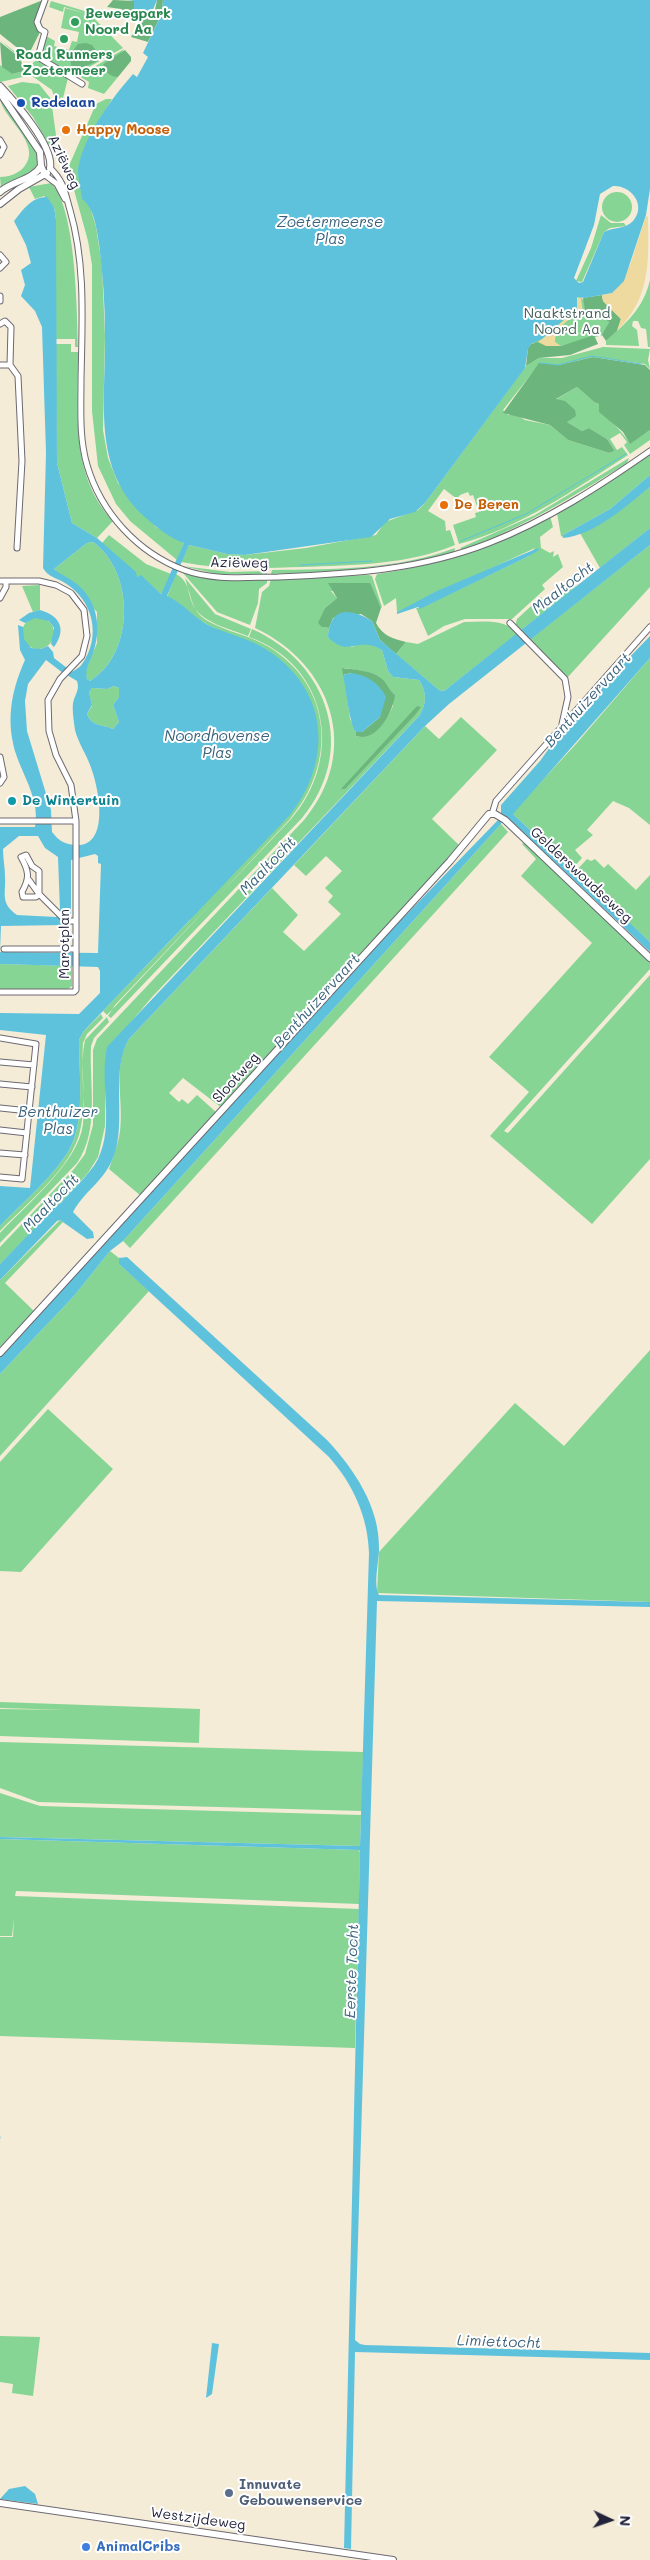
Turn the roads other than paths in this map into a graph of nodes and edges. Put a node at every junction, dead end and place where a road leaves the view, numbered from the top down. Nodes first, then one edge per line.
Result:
1 (45, 0) edge
2 (82, 84) dead end
3 (0, 86) edge
4 (4, 95) edge
5 (0, 140) edge
6 (0, 156) edge
7 (41, 166) junction
8 (50, 168) junction
9 (45, 175) junction
10 (0, 192) edge
11 (5, 198) junction
12 (68, 201) junction
13 (0, 204) edge
14 (0, 255) edge
15 (0, 268) edge
16 (0, 296) edge
17 (0, 301) edge
18 (0, 324) edge
19 (0, 365) edge
20 (10, 365) junction
21 (650, 451) edge
22 (17, 548) dead end
23 (3, 581) edge
24 (0, 598) edge
25 (510, 624) dead end
26 (650, 627) edge
27 (562, 725) junction
28 (0, 757) edge
29 (1, 770) edge
30 (0, 782) edge
31 (494, 814) junction
32 (0, 821) edge
33 (76, 821) junction
34 (29, 880) junction
35 (39, 894) junction
36 (73, 921) junction
37 (4, 948) dead end
38 (76, 950) junction
39 (650, 958) edge
40 (0, 992) edge
41 (0, 1038) edge
42 (0, 1062) edge
43 (34, 1065) junction
44 (0, 1084) edge
45 (32, 1087) junction
46 (0, 1108) edge
47 (29, 1111) junction
48 (0, 1130) edge
49 (27, 1133) junction
50 (0, 1153) edge
51 (25, 1155) junction
52 (0, 1177) edge
53 (0, 1353) edge
54 (0, 2503) edge
55 (393, 2560) edge

1 - 2 street
3 - 4 street, Aziëweg
4 - 7 street, Aziëweg
4 - 8 street, Aziëweg
5 - 6 street
7 - 8 street
7 - 9 street, Aziëweg
7 - 10 street
8 - 9 street
8 - 12 street, Aziëweg
9 - 11 street
9 - 12 street, Aziëweg
10 - 11 street
11 - 13 street
12 - 21 street, Aziëweg
14 - 15 street
16 - 17 street
18 - 20 street
19 - 20 street
20 - 22 street
23 - 24 street
23 - 33 street, Marotplan
25 - 27 street, Slootweg
26 - 27 street, Slootweg
27 - 31 street, Slootweg
28 - 29 street
29 - 30 street
31 - 39 street, Gelderswoudseweg
31 - 53 street, Slootweg
32 - 33 street
33 - 36 street, Marotplan
34 - 35 street
34 - 35 street
34 - 35 street
35 - 36 street
36 - 38 street, Marotplan
37 - 38 street
38 - 40 street, Marotplan
41 - 43 street
42 - 43 street
43 - 45 street
44 - 45 street
45 - 47 street
46 - 47 street
47 - 49 street
48 - 49 street
49 - 51 street
50 - 51 street
51 - 52 street
54 - 55 street, Westzijdeweg

